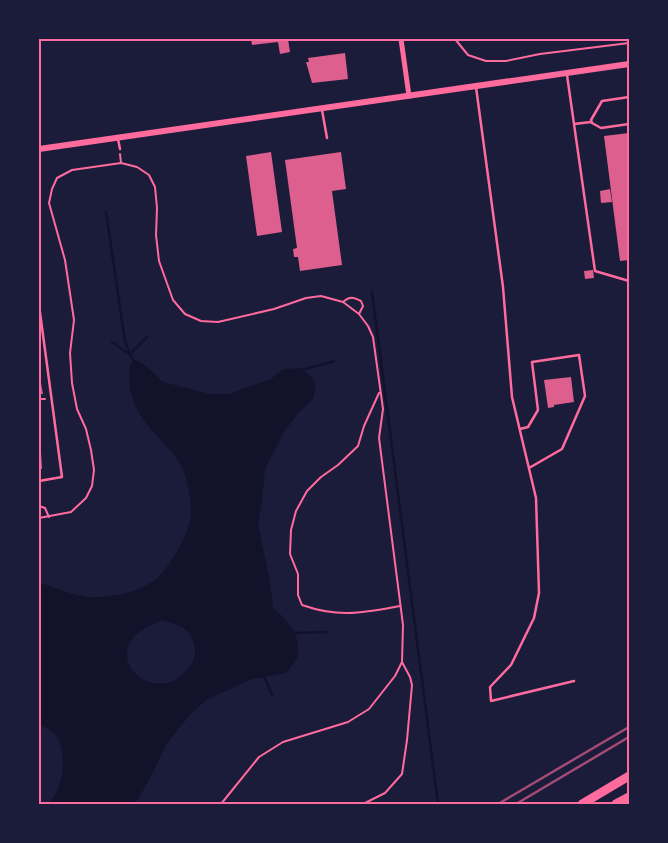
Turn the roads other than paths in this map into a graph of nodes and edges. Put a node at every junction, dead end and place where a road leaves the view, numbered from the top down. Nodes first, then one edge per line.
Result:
1 (401, 39) edge
2 (629, 64) edge
3 (566, 73) junction
4 (476, 86) junction
5 (409, 96) junction
6 (629, 97) edge
7 (322, 108) junction
8 (592, 122) junction
9 (574, 124) junction
10 (629, 124) edge
11 (118, 137) junction
12 (327, 138) dead end
13 (39, 149) edge
14 (120, 149) road end
15 (629, 281) edge
16 (39, 305) edge
17 (520, 429) junction
18 (529, 468) junction
19 (39, 481) edge
20 (574, 682) dead end
21 (629, 776) edge
22 (629, 796) edge
23 (582, 804) edge
24 (616, 804) edge

1 - 5 street
2 - 3 street
3 - 4 street
3 - 9 lane
4 - 5 street
4 - 17 lane
5 - 7 street
6 - 8 lane
7 - 11 street
7 - 12 lane
8 - 9 lane
8 - 10 lane
9 - 15 lane
11 - 13 street
11 - 14 lane
16 - 19 lane
17 - 18 lane
17 - 18 lane
18 - 20 lane
21 - 23 highway
22 - 24 highway

